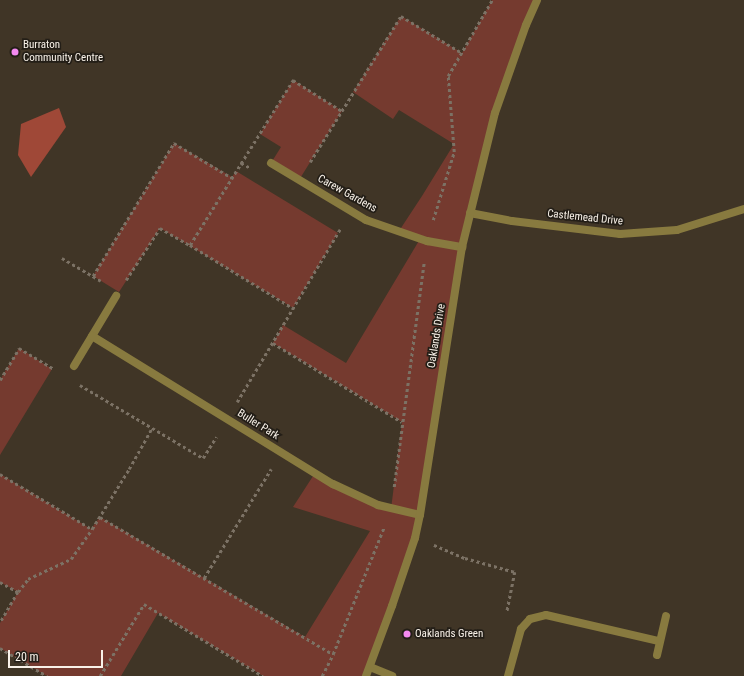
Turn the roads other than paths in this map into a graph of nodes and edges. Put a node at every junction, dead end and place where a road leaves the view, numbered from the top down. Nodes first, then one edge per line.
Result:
1 (537, 0) edge
2 (271, 163) dead end
3 (744, 209) edge
4 (470, 213) junction
5 (462, 247) junction
6 (117, 294) road end
7 (92, 336) junction
8 (74, 366) dead end
9 (420, 515) junction
10 (666, 616) dead end
11 (659, 640) junction
12 (657, 655) dead end
13 (370, 667) junction
14 (366, 676) edge
15 (392, 676) edge
16 (508, 676) edge

1 - 4 street, Oaklands Drive
2 - 5 street, Carew Gardens
3 - 4 street, Castlemead Drive
4 - 5 street, Oaklands Drive
5 - 9 street, Oaklands Drive
6 - 7 street
7 - 8 street
7 - 9 street, Buller Park
9 - 13 street, Oaklands Drive
10 - 11 street
11 - 12 street
11 - 16 street
13 - 14 street, Oaklands Drive
13 - 15 street

